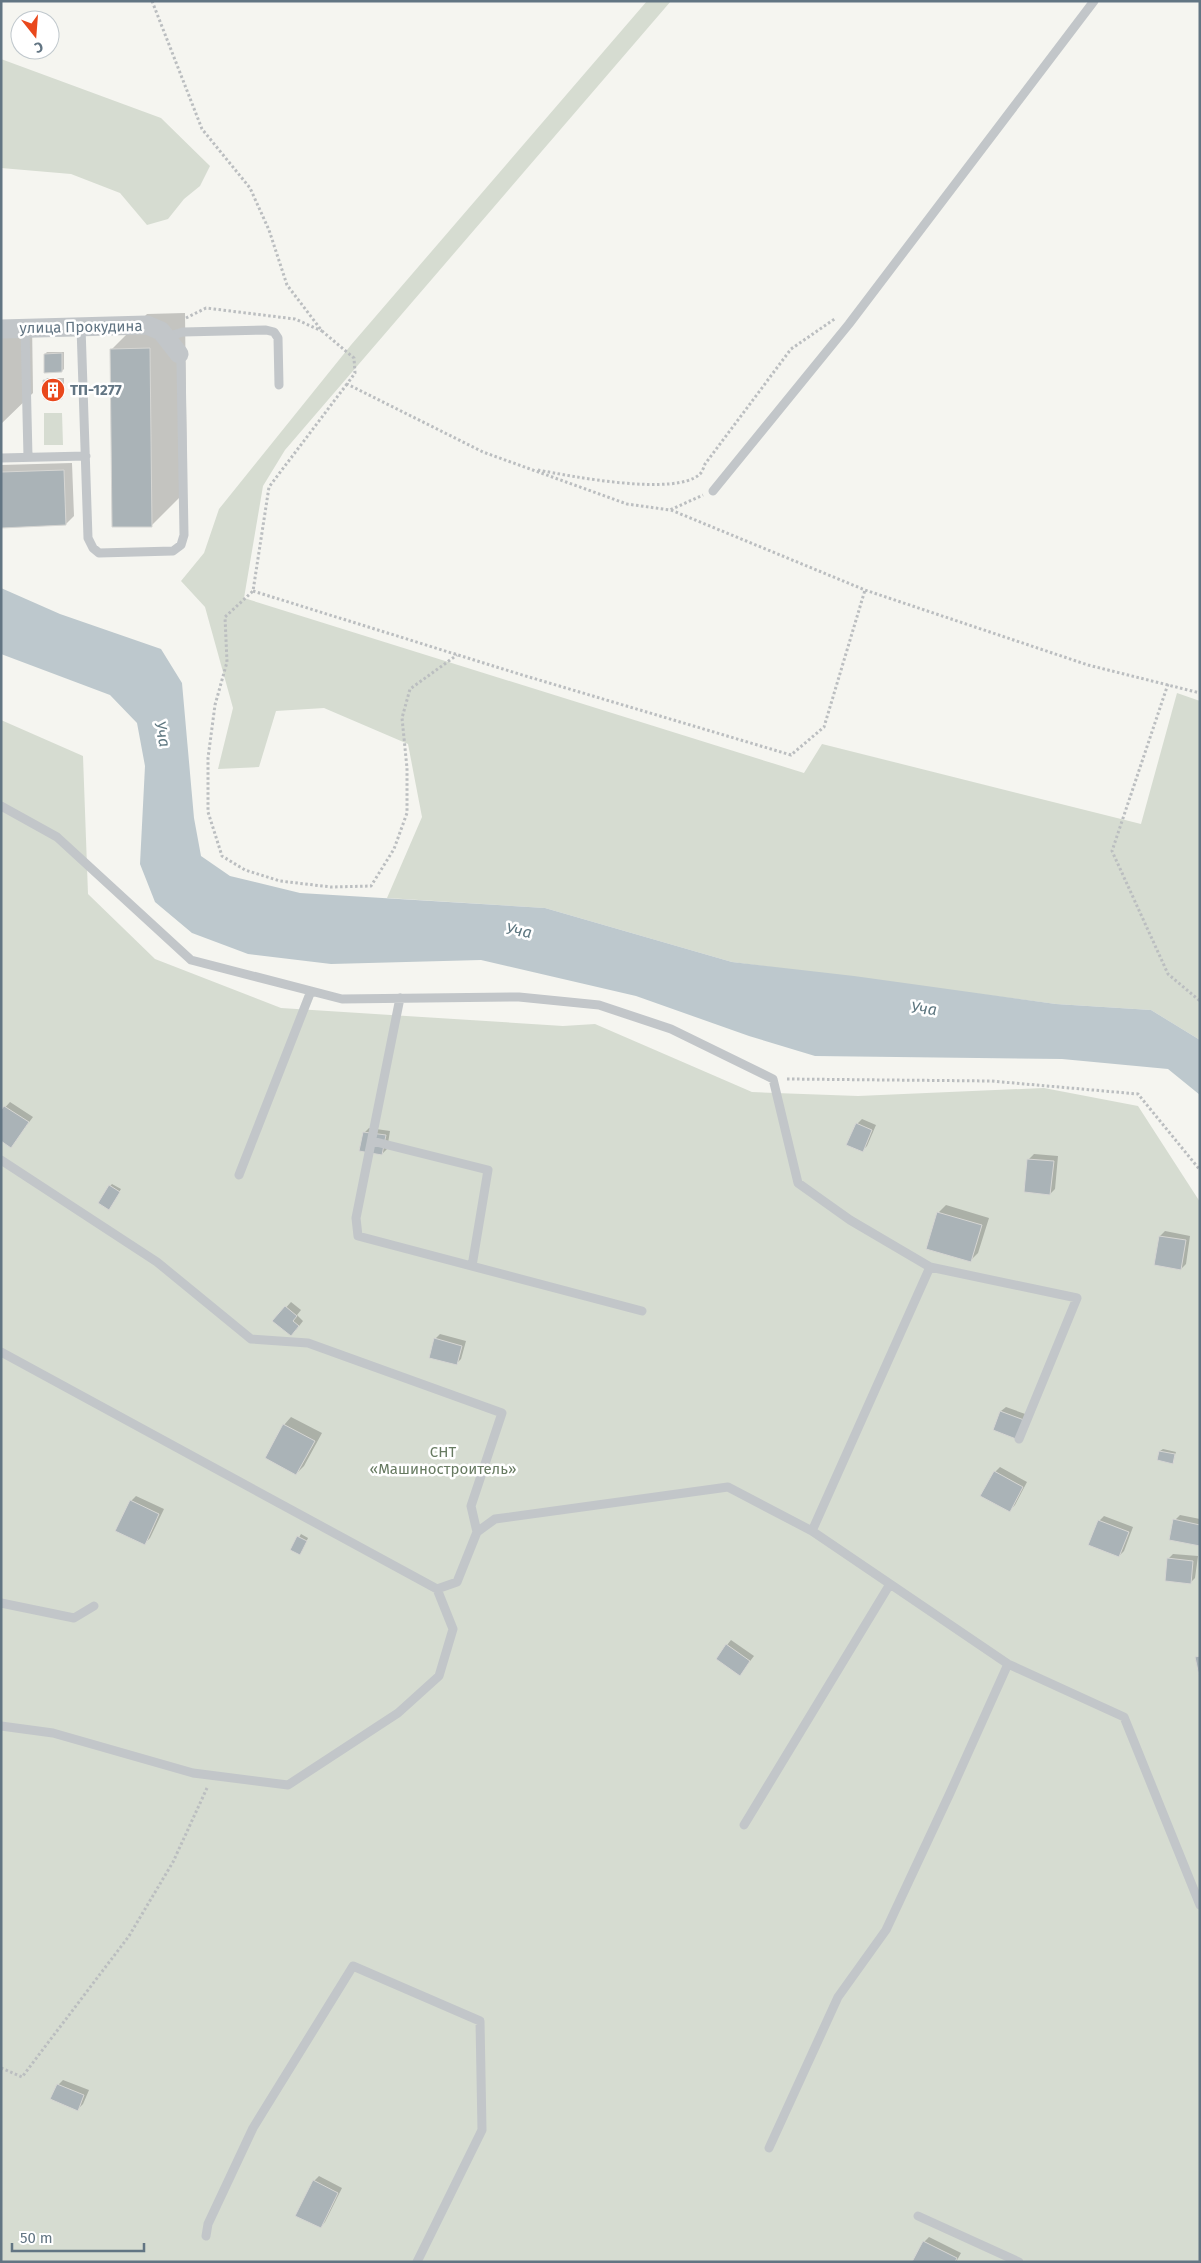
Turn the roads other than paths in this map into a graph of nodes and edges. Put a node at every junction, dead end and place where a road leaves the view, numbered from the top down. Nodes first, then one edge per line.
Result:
1 (1094, 1) edge
2 (81, 326) junction
3 (25, 328) junction
4 (1, 329) edge
5 (166, 337) junction
6 (179, 354) joint
7 (279, 385) dead end
8 (86, 456) junction
9 (1, 458) edge
10 (28, 458) junction
11 (713, 490) road end
12 (1, 806) edge
13 (311, 991) junction
14 (400, 998) junction
15 (372, 1141) junction
16 (1, 1160) edge
17 (239, 1175) dead end
18 (472, 1266) junction
19 (930, 1267) junction
20 (642, 1311) dead end
21 (1, 1352) edge
22 (1019, 1439) dead end
23 (812, 1531) junction
24 (477, 1532) junction
25 (890, 1584) junction
26 (437, 1589) junction
27 (1, 1603) edge
28 (94, 1606) dead end
29 (1008, 1664) junction
30 (1, 1726) edge
31 (744, 1825) dead end
32 (1200, 1906) edge
33 (769, 2148) dead end
34 (918, 2216) dead end
35 (206, 2236) dead end
36 (417, 2262) edge
37 (1019, 2262) edge

1 - 11 lane
2 - 3 street, улица Прокудина
2 - 5 street, улица Прокудина
2 - 8 lane
3 - 4 street, улица Прокудина
3 - 10 lane
5 - 6 street, улица Прокудина
5 - 7 lane
6 - 8 lane
8 - 10 lane
9 - 10 lane
12 - 13 lane
13 - 14 lane
13 - 17 lane
14 - 15 lane
14 - 19 lane
15 - 18 lane
15 - 18 lane
16 - 24 lane
18 - 20 lane
19 - 22 lane
19 - 23 lane
21 - 26 lane
23 - 24 lane
23 - 25 lane
24 - 26 lane
25 - 29 lane
25 - 31 lane
26 - 30 lane
27 - 28 lane
29 - 32 lane
29 - 33 lane
34 - 37 lane
35 - 36 lane

